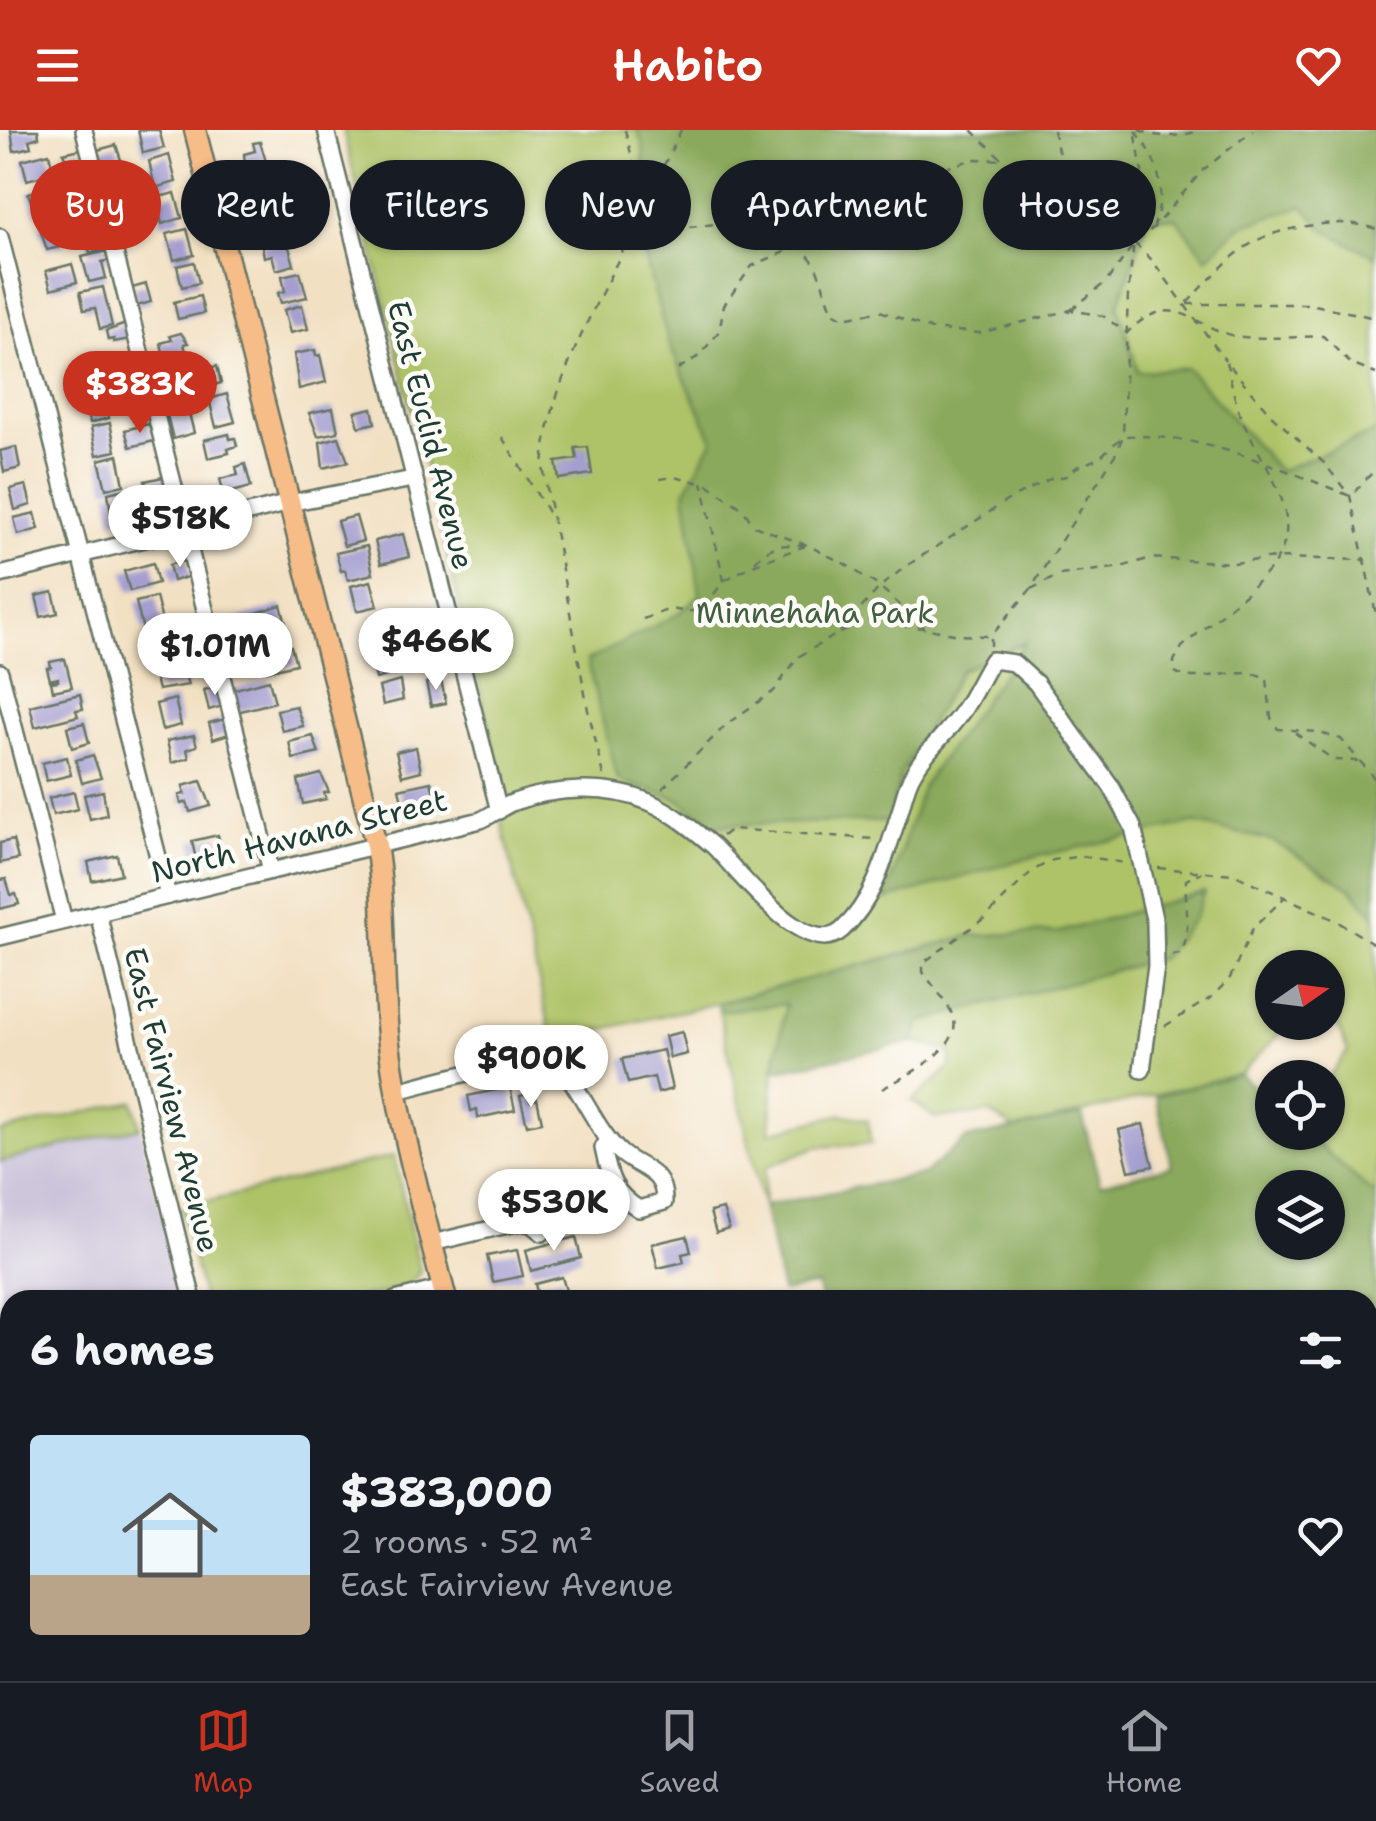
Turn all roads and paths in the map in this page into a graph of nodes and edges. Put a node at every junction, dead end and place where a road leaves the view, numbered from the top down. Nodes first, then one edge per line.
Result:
1 (84, 130) edge
2 (195, 130) edge
3 (326, 130) edge
4 (626, 130) edge
5 (681, 130) edge
6 (972, 130) edge
7 (1053, 130) edge
8 (1136, 130) edge
9 (1201, 130) edge
10 (1253, 130) edge
11 (633, 160) edge
12 (666, 160) edge
13 (1004, 160) joint
14 (1060, 160) edge
15 (1140, 160) edge
16 (1156, 160) edge
17 (1156, 160) edge
18 (963, 162) edge
19 (1156, 220) edge
20 (1156, 225) edge
21 (1376, 229) edge
22 (0, 237) edge
23 (624, 250) edge
24 (789, 250) edge
25 (804, 250) edge
26 (1130, 250) edge
27 (1133, 250) edge
28 (1141, 250) edge
29 (1186, 304) junction
30 (1071, 310) junction
31 (1194, 318) junction
32 (1376, 318) edge
33 (1126, 332) junction
34 (1226, 362) junction
35 (678, 369) dead end
36 (1376, 374) edge
37 (1123, 436) junction
38 (502, 438) dead end
39 (1266, 462) junction
40 (1376, 469) edge
41 (414, 479) junction
42 (660, 479) dead end
43 (702, 482) junction
44 (1350, 496) junction
45 (289, 504) junction
46 (553, 514) junction
47 (184, 530) junction
48 (807, 545) junction
49 (81, 556) junction
50 (1276, 558) junction
51 (1366, 560) junction
52 (753, 564) junction
53 (0, 575) edge
54 (724, 580) junction
55 (880, 588) junction
56 (1030, 590) junction
57 (1374, 592) edge
58 (1376, 614) edge
59 (643, 619) dead end
60 (925, 628) junction
61 (838, 633) junction
62 (990, 636) junction
63 (992, 660) junction
64 (0, 672) edge
65 (1294, 732) junction
66 (1360, 761) junction
67 (1376, 780) edge
68 (608, 791) junction
69 (648, 802) junction
70 (499, 811) junction
71 (894, 829) junction
72 (376, 844) junction
73 (714, 847) junction
74 (1144, 866) junction
75 (272, 871) junction
76 (1204, 871) junction
77 (168, 896) junction
78 (1285, 897) junction
79 (98, 913) junction
80 (64, 922) junction
81 (0, 937) edge
82 (1376, 945) edge
83 (1156, 951) junction
84 (1147, 1037) junction
85 (1142, 1070) dead end
86 (882, 1089) dead end
87 (396, 1091) junction
88 (608, 1140) junction
89 (542, 1233) dead end
90 (432, 1243) junction
91 (191, 1290) edge
92 (443, 1290) edge

1 - 47 street
2 - 45 main road
3 - 41 street, East Euclid Avenue
4 - 11 path
5 - 12 path
6 - 13 path
7 - 14 path
8 - 9 path
8 - 15 path
8 - 16 path
10 - 20 path
13 - 18 path
17 - 19 path
21 - 29 path
22 - 49 street
23 - 46 path
24 - 35 path
25 - 30 path
26 - 30 path
27 - 33 path
28 - 29 path
29 - 31 path
29 - 32 path
30 - 33 path
31 - 33 path
31 - 34 path
31 - 36 path
33 - 37 path
34 - 39 path
34 - 44 path
37 - 39 path
37 - 55 path
37 - 56 path
38 - 46 path
39 - 44 path
39 - 50 path
40 - 44 path
41 - 45 street
41 - 70 street, East Euclid Avenue
42 - 43 path
43 - 48 path
43 - 54 path
44 - 51 path
45 - 47 street
45 - 72 main road
46 - 68 path
47 - 49 street
47 - 75 street
48 - 52 path
48 - 52 path
48 - 55 path
49 - 53 street
49 - 77 street
50 - 51 path
50 - 56 path
50 - 65 path
51 - 57 path
52 - 54 path
54 - 59 path
55 - 60 path
55 - 61 path
56 - 62 path
57 - 58 path
60 - 61 path
60 - 62 path
61 - 69 path
62 - 63 path
63 - 71 street
63 - 74 street
64 - 80 street
65 - 66 path
65 - 66 path
66 - 67 path
68 - 69 street, North Havana Street
68 - 70 street, North Havana Street
69 - 73 street, North Havana Street
70 - 72 street, North Havana Street
71 - 73 path
71 - 73 street, North Havana Street
72 - 75 street, North Havana Street
72 - 87 main road
74 - 76 path
74 - 83 street
74 - 86 path
75 - 77 street, North Havana Street
76 - 78 path
76 - 83 path
77 - 79 street, North Havana Street
78 - 82 path
78 - 84 path
79 - 80 street, North Havana Street
79 - 91 street, East Fairview Avenue
80 - 81 street, North Havana Street
83 - 84 street
84 - 85 street
87 - 88 street
87 - 90 main road
88 - 88 street
89 - 90 street
90 - 92 main road

